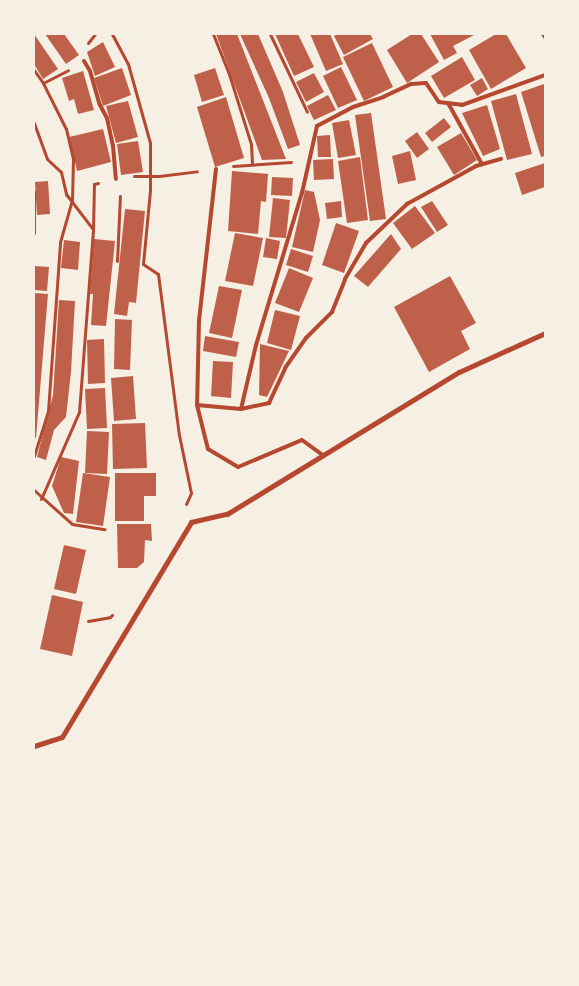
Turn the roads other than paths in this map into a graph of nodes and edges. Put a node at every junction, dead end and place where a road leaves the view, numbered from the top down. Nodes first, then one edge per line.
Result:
1 (543, 34) edge
2 (545, 37) edge
3 (84, 61) road end
4 (545, 75) edge
5 (448, 103) junction
6 (501, 159) dead end
7 (482, 164) junction
8 (216, 168) road end
9 (118, 178) road end
10 (545, 333) edge
11 (197, 406) junction
12 (241, 409) junction
13 (324, 456) junction
14 (34, 746) edge

1 - 2 lane
3 - 9 lane
4 - 5 lane
5 - 7 lane
5 - 12 lane
6 - 7 lane
7 - 12 lane
8 - 11 lane
10 - 13 street
11 - 12 lane
11 - 13 lane
13 - 14 street

